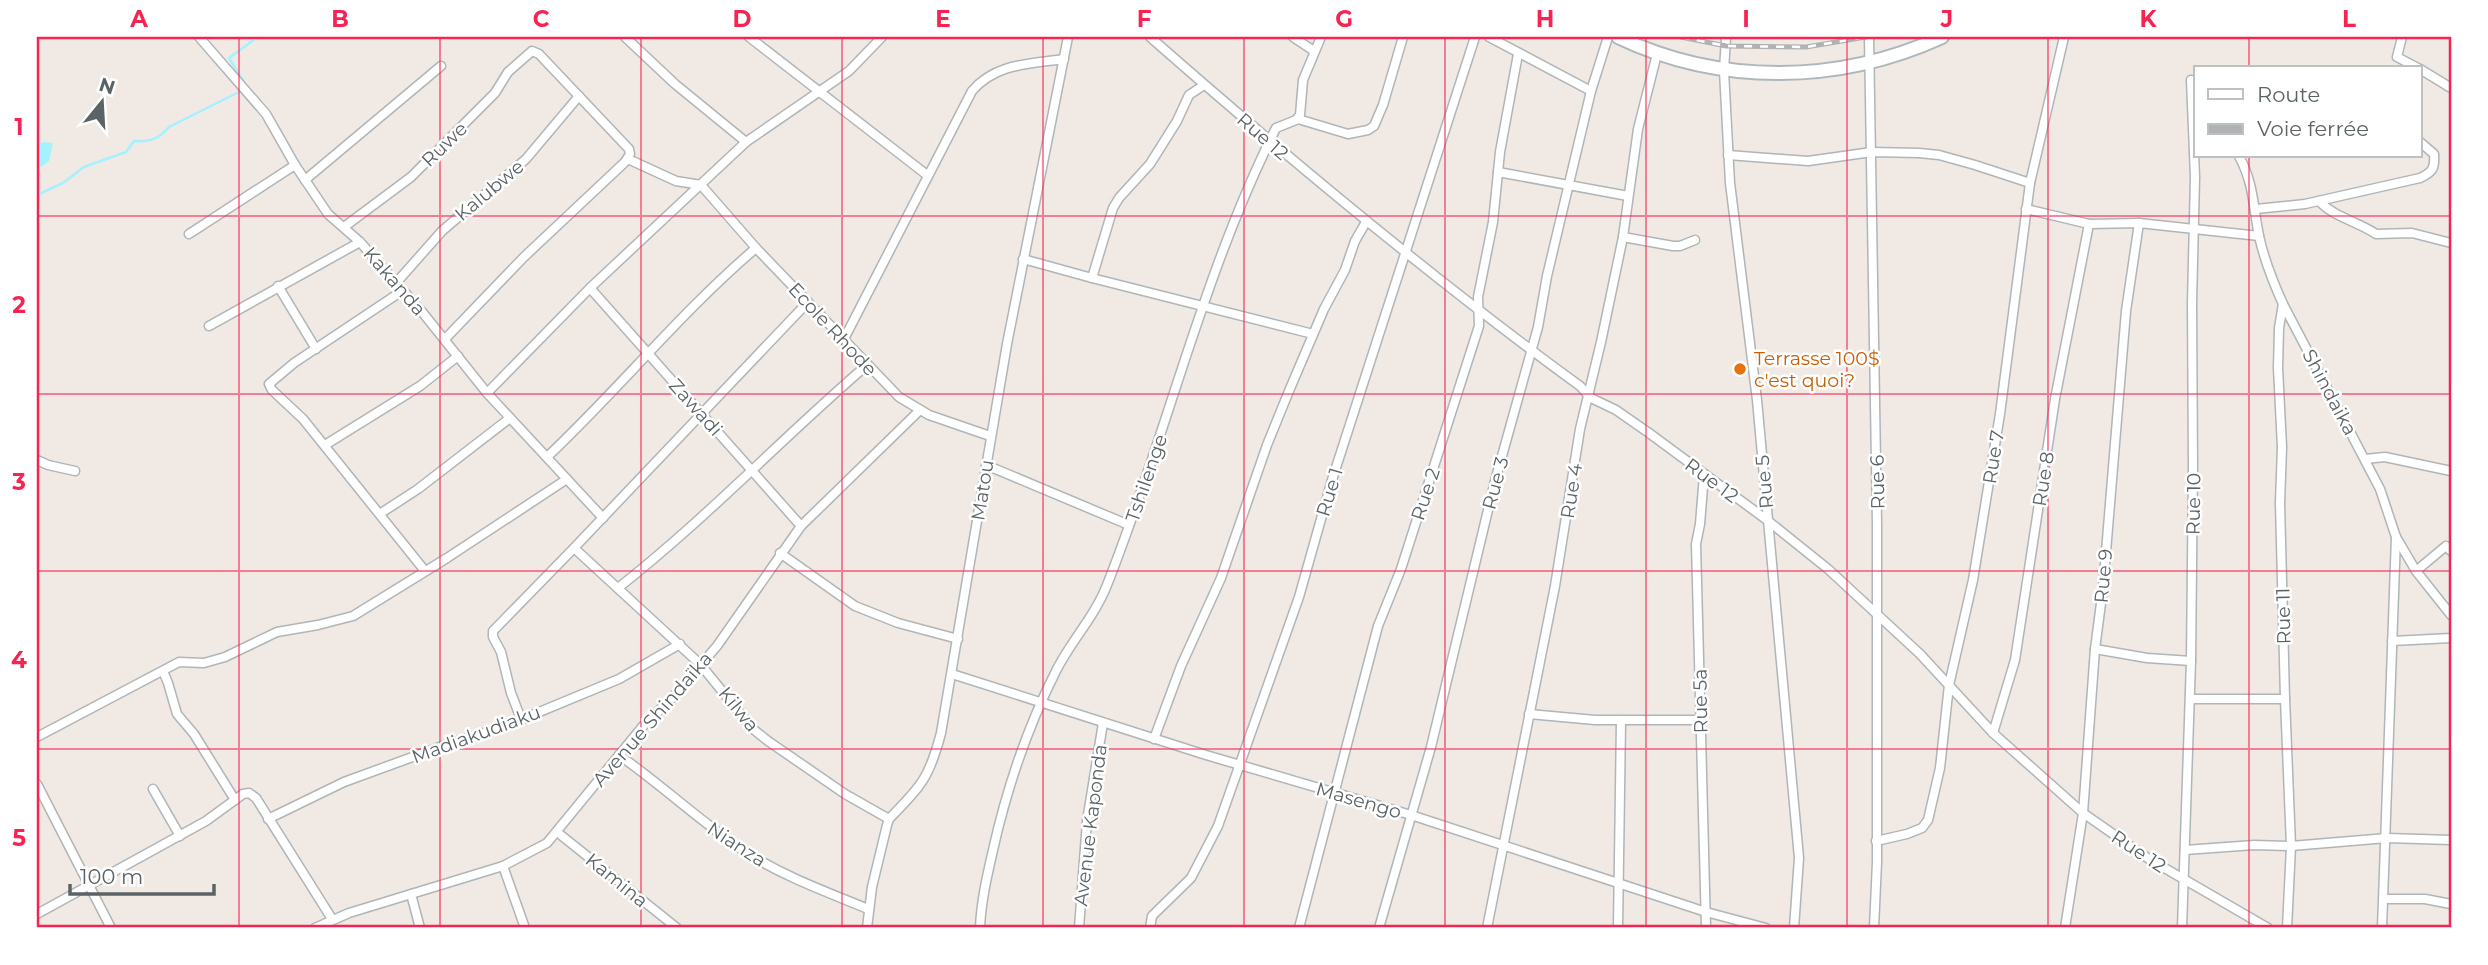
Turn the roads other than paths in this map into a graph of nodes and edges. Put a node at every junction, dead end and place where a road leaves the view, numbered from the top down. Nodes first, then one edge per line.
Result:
1 (199, 37) edge
2 (625, 37) edge
3 (749, 37) edge
4 (883, 37) edge
5 (1068, 37) edge
6 (1150, 37) edge
7 (1293, 37) edge
8 (1321, 37) edge
9 (1403, 37) edge
10 (1475, 37) edge
11 (1489, 37) edge
12 (1608, 37) edge
13 (1618, 37) edge
14 (1726, 37) edge
15 (1869, 37) edge
16 (1942, 37) edge
17 (2064, 37) edge
18 (2402, 37) edge
19 (1314, 51) junction
20 (1518, 54) junction
21 (1657, 54) junction
22 (2397, 57) junction
23 (1064, 59) junction
24 (1869, 63) junction
25 (442, 66) dead end
26 (2393, 66) edge
27 (2414, 66) edge
28 (1724, 71) junction
29 (2422, 71) edge
30 (1204, 85) junction
31 (2451, 88) edge
32 (821, 91) junction
33 (1591, 91) junction
34 (579, 96) junction
35 (1297, 119) junction
36 (746, 142) junction
37 (1269, 142) junction
38 (2422, 144) edge
39 (1872, 152) junction
40 (1728, 155) junction
41 (2195, 158) edge
42 (2240, 158) edge
43 (628, 159) junction
44 (295, 165) junction
45 (1499, 172) junction
46 (927, 175) junction
47 (305, 180) junction
48 (2030, 183) junction
49 (1570, 184) junction
50 (701, 185) junction
51 (1628, 195) junction
52 (2319, 201) junction
53 (2026, 209) junction
54 (2256, 209) junction
55 (1366, 222) junction
56 (2139, 223) junction
57 (2089, 224) junction
58 (344, 227) junction
59 (2194, 228) junction
60 (189, 234) dead end
61 (2259, 236) junction
62 (1623, 237) junction
63 (1695, 240) dead end
64 (360, 242) junction
65 (2451, 243) edge
66 (756, 248) junction
67 (1406, 253) junction
68 (1023, 258) junction
69 (1092, 278) junction
70 (396, 283) junction
71 (278, 286) junction
72 (590, 288) junction
73 (402, 291) junction
74 (808, 302) junction
75 (2283, 304) junction
76 (1204, 306) junction
77 (1479, 310) junction
78 (209, 326) dead end
79 (1313, 334) junction
80 (444, 339) junction
81 (844, 339) junction
82 (316, 349) junction
83 (1532, 350) junction
84 (647, 352) junction
85 (458, 356) junction
86 (867, 365) junction
87 (487, 393) junction
88 (1589, 396) junction
89 (919, 411) junction
90 (702, 413) junction
91 (510, 418) junction
92 (990, 436) junction
93 (325, 446) junction
94 (547, 457) junction
95 (2365, 459) junction
96 (37, 460) edge
97 (986, 465) junction
98 (75, 471) dead end
99 (753, 471) junction
100 (2451, 471) edge
101 (1704, 475) junction
102 (567, 479) junction
103 (381, 513) junction
104 (603, 518) junction
105 (1767, 520) junction
106 (1129, 525) junction
107 (801, 526) junction
108 (2396, 537) junction
109 (575, 548) junction
110 (2451, 551) edge
111 (779, 554) junction
112 (425, 571) junction
113 (2416, 571) junction
114 (618, 588) junction
115 (1876, 612) junction
116 (2451, 615) edge
117 (2451, 638) edge
118 (958, 639) junction
119 (2392, 640) junction
120 (680, 644) junction
121 (2095, 649) junction
122 (2191, 662) junction
123 (700, 664) junction
124 (163, 671) junction
125 (952, 674) junction
126 (1949, 685) junction
127 (2190, 699) junction
128 (2285, 699) junction
129 (1041, 702) junction
130 (1529, 713) junction
131 (522, 719) junction
132 (1700, 720) junction
133 (1621, 721) junction
134 (1103, 723) junction
135 (1993, 733) junction
136 (37, 737) edge
137 (1154, 739) junction
138 (620, 755) junction
139 (1238, 765) junction
140 (37, 784) edge
141 (153, 789) dead end
142 (1336, 792) junction
143 (235, 800) junction
144 (2083, 813) junction
145 (1411, 815) junction
146 (268, 819) junction
147 (889, 819) junction
148 (557, 832) junction
149 (180, 836) junction
150 (2387, 838) junction
151 (2451, 839) edge
152 (1876, 841) junction
153 (1505, 846) junction
154 (2291, 846) junction
155 (2185, 850) junction
156 (503, 866) junction
157 (2184, 880) junction
158 (1618, 884) junction
159 (89, 885) junction
160 (411, 894) junction
161 (2384, 899) junction
162 (2451, 904) edge
163 (869, 909) junction
164 (1706, 912) junction
165 (37, 914) edge
166 (332, 919) junction
167 (111, 928) edge
168 (315, 928) edge
169 (420, 928) edge
170 (524, 928) edge
171 (677, 928) edge
172 (867, 928) edge
173 (980, 928) edge
174 (1079, 928) edge
175 (1150, 928) edge
176 (1299, 928) edge
177 (1379, 928) edge
178 (1487, 928) edge
179 (1618, 928) edge
180 (1706, 928) edge
181 (1766, 928) edge
182 (1794, 928) edge
183 (1874, 928) edge
184 (2065, 928) edge
185 (2182, 928) edge
186 (2268, 928) edge
187 (2287, 928) edge
188 (2382, 928) edge

1 - 44 street, Kakanda
2 - 36 street
3 - 32 street
4 - 32 street
5 - 23 street, Matou
6 - 30 street, Rue 12
7 - 19 street
8 - 19 street
9 - 35 street
10 - 67 street, Rue 1
11 - 20 street
12 - 33 street, Rue 3
13 - 21 main road
14 - 28 street, Rue 5
15 - 24 street, Rue 6
16 - 24 main road
17 - 48 street, Rue 7
18 - 22 street
19 - 35 street
20 - 33 street
20 - 45 street, Rue 2
21 - 28 main road
21 - 51 street, Rue 4
22 - 26 street
22 - 27 street
23 - 46 street
23 - 68 street, Matou
24 - 28 main road
24 - 39 street, Rue 6
25 - 47 street
28 - 40 street, Rue 5
29 - 31 street
30 - 37 street, Rue 12
30 - 69 street
32 - 36 street
32 - 46 street
33 - 49 street, Rue 3
34 - 43 street
34 - 58 street, Ruwe
34 - 70 street, Kalubwe
35 - 37 street, Tshilenge
36 - 50 street
37 - 55 street, Rue 12
37 - 76 street, Tshilenge
38 - 52 street
39 - 40 street
39 - 48 street
39 - 115 street, Rue 6
40 - 105 street, Rue 5
41 - 59 street, Rue 10
42 - 54 street, Shindaika
43 - 50 street
43 - 80 street
44 - 47 street, Kakanda
44 - 60 street
45 - 49 street
45 - 77 street, Rue 2
46 - 81 street
47 - 58 street, Kakanda
48 - 53 street, Rue 7
49 - 51 street
49 - 83 street, Rue 3
50 - 66 street, Ecole Rhode
50 - 72 street
51 - 62 street, Rue 4
52 - 54 street
52 - 65 street
53 - 57 street
53 - 126 street, Rue 7
54 - 61 street, Shindaika
55 - 67 street, Rue 12
55 - 79 street
56 - 57 street
56 - 59 street
56 - 121 street, Rue 9
57 - 135 street, Rue 8
58 - 64 street, Kakanda
59 - 61 street
59 - 122 street, Rue 10
61 - 75 street, Shindaika
62 - 63 street
62 - 88 street, Rue 4
64 - 70 street, Kakanda
64 - 71 street
66 - 74 street, Ecole Rhode
66 - 84 street
67 - 77 street, Rue 12
67 - 139 street, Rue 1
68 - 69 street
68 - 92 street, Matou
69 - 76 street
70 - 73 street, Kakanda
71 - 78 street
71 - 82 street
72 - 84 street, Zawadi
72 - 87 street
73 - 80 street, Kakanda
73 - 82 street
74 - 81 street, Ecole Rhode
74 - 90 street
75 - 95 street, Shindaika
75 - 128 street, Rue 11
76 - 79 street
76 - 106 street, Tshilenge
77 - 83 street, Rue 12
77 - 142 street, Rue 2
79 - 137 street
80 - 85 street, Kakanda
81 - 86 street, Ecole Rhode
82 - 93 street
83 - 88 street, Rue 12
83 - 145 street, Rue 3
84 - 90 street, Zawadi
84 - 94 street
85 - 87 street, Kakanda
85 - 93 street
86 - 89 street, Ecole Rhode
86 - 99 street
87 - 91 street, Kakanda
88 - 101 street, Rue 12
88 - 130 street, Rue 4
89 - 92 street, Ecole Rhode
89 - 107 street, Avenue Shindaïka
90 - 99 street, Zawadi
90 - 104 street
91 - 94 street, Kakanda
91 - 103 street
92 - 97 street, Matou
93 - 103 street
94 - 102 street, Kakanda
95 - 100 street
95 - 108 street, Shindaika
96 - 98 street
97 - 106 street
97 - 118 street, Matou
99 - 107 street, Zawadi
99 - 114 street
101 - 105 street, Rue 12
101 - 132 street, Rue 5a
102 - 104 street, Kakanda
102 - 112 street
103 - 112 street
104 - 109 street
105 - 115 street, Rue 12
105 - 182 street, Rue 5
106 - 129 street, Tshilenge
107 - 111 street, Avenue Shindaïka
108 - 113 street, Shindaika
108 - 119 street
109 - 114 street, Kilwa
109 - 131 street
110 - 113 street
111 - 118 street
111 - 123 street, Avenue Shindaïka
112 - 124 street
113 - 116 street, Shindaika
114 - 120 street, Kilwa
115 - 126 street, Rue 12
115 - 152 street, Rue 6
117 - 119 street
118 - 125 street, Matou
119 - 150 street
120 - 123 street, Kilwa
120 - 131 street, Madiakudiaku
121 - 122 street
121 - 144 street, Rue 9
122 - 127 street, Rue 10
123 - 138 street, Avenue Shindaïka
123 - 147 street, Kilwa
124 - 136 street
124 - 143 street
125 - 129 street, Masengo
125 - 147 street, Matou
126 - 135 street, Rue 12
126 - 152 street, Rue 7
127 - 128 street
127 - 155 street, Rue 10
128 - 154 street, Rue 11
129 - 134 street, Masengo
129 - 173 street, Tshilenge
130 - 133 street
130 - 153 street, Rue 4
131 - 146 street, Madiakudiaku
132 - 133 street
132 - 164 street, Rue 5a
133 - 158 street
134 - 137 street, Masengo
134 - 174 street, Avenue Kaponda
135 - 144 street, Rue 12
137 - 139 street, Masengo
138 - 148 street, Avenue Shindaïka
138 - 163 street, Nianza
139 - 142 street, Masengo
139 - 175 street, Rue 1
140 - 159 street
141 - 149 street
142 - 145 street, Masengo
142 - 176 street, Rue 2
143 - 146 street
143 - 149 street
144 - 157 street, Rue 12
144 - 184 street, Rue 9
145 - 153 street, Masengo
145 - 177 street, Rue 3
146 - 166 street
147 - 163 street, Matou
148 - 156 street, Avenue Shindaïka
148 - 171 street, Kamina
149 - 159 street
150 - 151 street
150 - 154 street
150 - 161 street
152 - 183 street, Rue 6
153 - 158 street, Masengo
153 - 178 street, Rue 4
154 - 155 street
154 - 187 street, Rue 11
155 - 157 street, Rue 10
156 - 160 street, Avenue Shindaïka
156 - 170 street
157 - 185 street, Rue 10
157 - 186 street, Rue 12
158 - 164 street, Masengo
158 - 179 street
159 - 165 street
159 - 167 street
160 - 166 street, Avenue Shindaïka
160 - 169 street
161 - 162 street
161 - 188 street
163 - 172 street, Matou
164 - 180 street, Rue 5a
164 - 181 street, Masengo
166 - 168 street, Avenue Shindaïka

